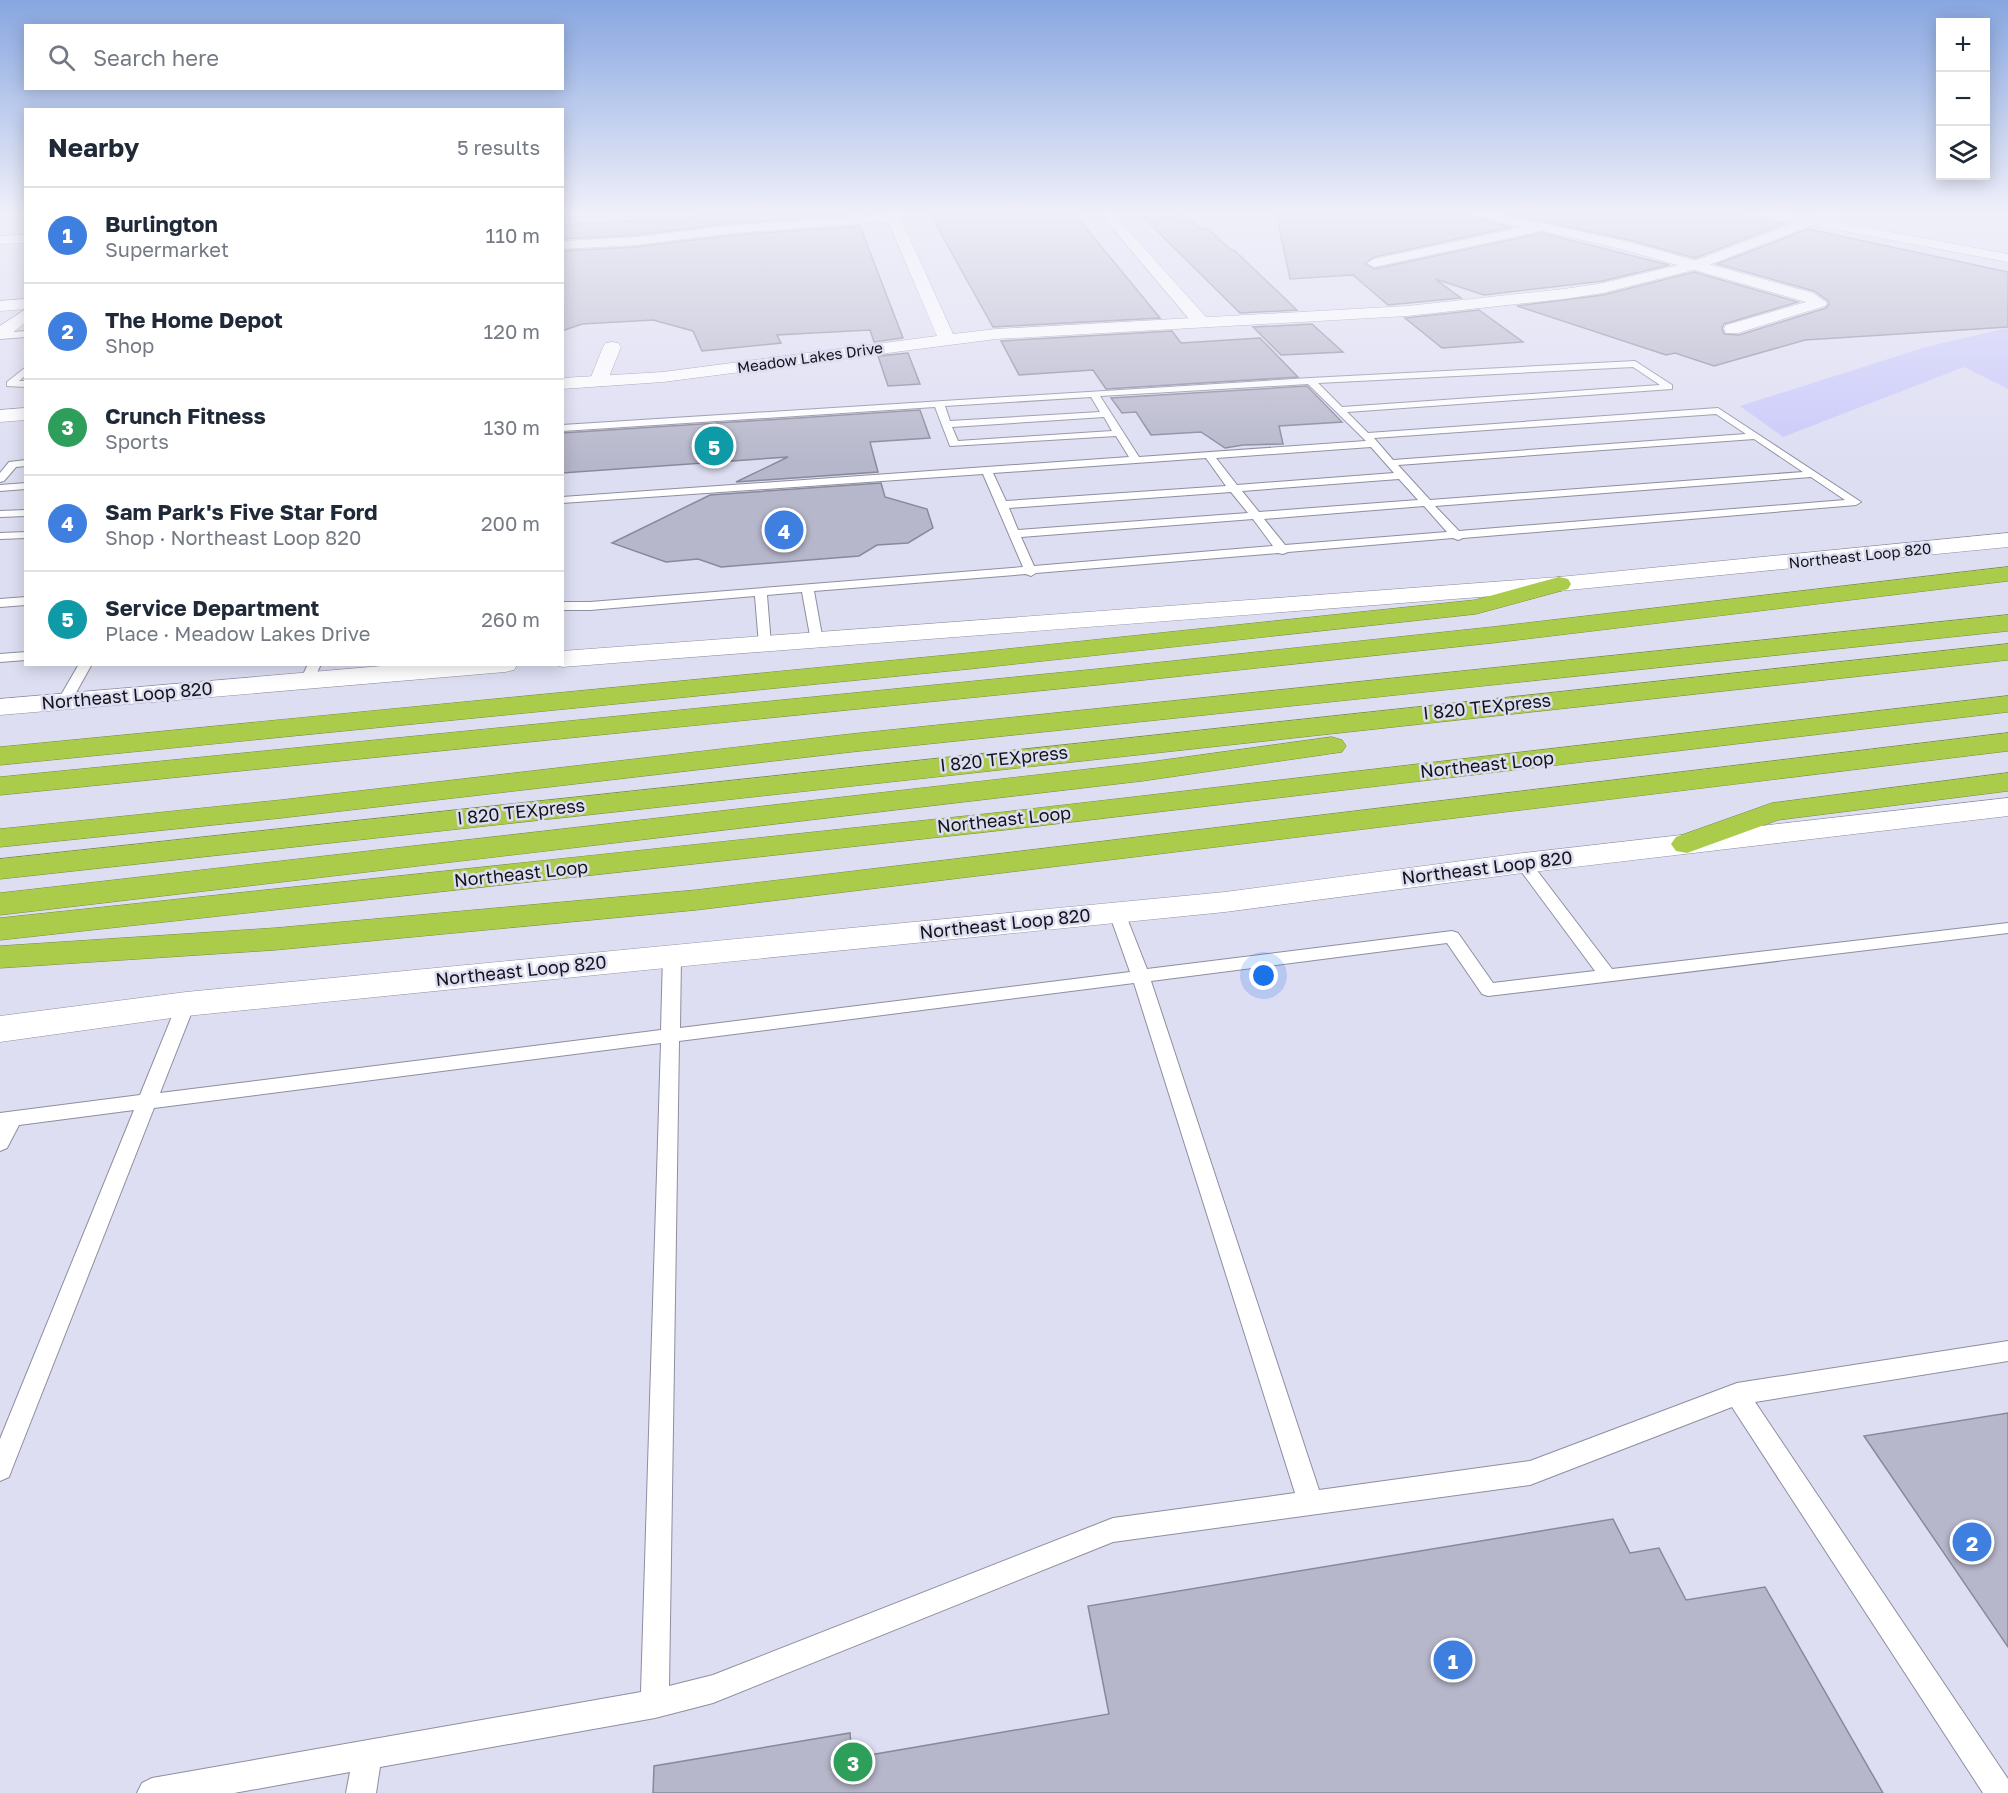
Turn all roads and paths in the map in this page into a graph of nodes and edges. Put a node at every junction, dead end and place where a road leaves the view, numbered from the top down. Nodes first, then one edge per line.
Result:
1 (928, 296) edge
2 (1178, 296) edge
3 (1548, 296) edge
4 (1807, 296) edge
5 (24, 304) edge
6 (0, 306) edge
7 (24, 316) edge
8 (1200, 321) junction
9 (1732, 329) dead end
10 (24, 334) edge
11 (0, 335) edge
12 (947, 339) junction
13 (612, 347) dead end
14 (24, 372) edge
15 (1310, 381) junction
16 (598, 382) junction
17 (24, 384) edge
18 (564, 384) edge
19 (1094, 394) junction
20 (939, 404) junction
21 (1340, 410) junction
22 (24, 414) edge
23 (1107, 414) junction
24 (0, 416) edge
25 (947, 424) junction
26 (564, 428) edge
27 (1120, 434) junction
28 (1756, 436) junction
29 (1369, 440) junction
30 (1209, 456) junction
31 (1136, 460) junction
32 (24, 463) edge
33 (1390, 463) junction
34 (987, 471) junction
35 (1813, 474) junction
36 (1402, 476) junction
37 (0, 479) edge
38 (24, 486) edge
39 (0, 488) edge
40 (1234, 488) junction
41 (564, 500) edge
42 (1428, 503) junction
43 (1002, 505) junction
44 (24, 513) edge
45 (0, 514) edge
46 (1255, 516) junction
47 (24, 534) edge
48 (1014, 534) junction
49 (0, 536) edge
50 (1458, 537) junction
51 (2008, 540) edge
52 (1283, 551) junction
53 (1031, 572) junction
54 (2008, 574) edge
55 (1559, 584) junction
56 (808, 589) junction
57 (761, 593) junction
58 (24, 601) edge
59 (0, 603) edge
60 (564, 606) edge
61 (2008, 623) edge
62 (817, 641) junction
63 (765, 645) junction
64 (2008, 652) edge
65 (24, 656) edge
66 (0, 658) edge
67 (564, 660) edge
68 (85, 666) edge
69 (464, 666) edge
70 (360, 671) edge
71 (311, 673) edge
72 (1578, 698) junction
73 (64, 702) junction
74 (2008, 704) edge
75 (0, 707) edge
76 (2008, 742) edge
77 (0, 756) edge
78 (2008, 782) edge
79 (0, 786) edge
80 (2008, 807) edge
81 (0, 838) edge
82 (1687, 844) junction
83 (1523, 862) junction
84 (0, 869) edge
85 (0, 904) edge
86 (1117, 913) junction
87 (2008, 928) edge
88 (0, 929) edge
89 (672, 956) junction
90 (0, 957) edge
91 (1607, 975) junction
92 (1141, 977) junction
93 (186, 1004) junction
94 (0, 1029) edge
95 (670, 1036) junction
96 (147, 1101) junction
97 (6, 1119) edge
98 (0, 1143) edge
99 (2008, 1351) edge
100 (1737, 1394) junction
101 (0, 1469) edge
102 (1311, 1504) junction
103 (655, 1704) junction
104 (367, 1755) junction
105 (152, 1793) edge
106 (361, 1793) edge
107 (2000, 1793) edge

1 - 12 street
2 - 8 street
3 - 8 street, Meadow Lakes Drive
4 - 9 street
5 - 6 street
7 - 11 street
8 - 12 street, Meadow Lakes Drive
10 - 11 lane
12 - 16 street, Meadow Lakes Drive
13 - 16 street
14 - 17 lane
15 - 19 lane
15 - 21 lane
15 - 21 lane
16 - 18 street, Meadow Lakes Drive
19 - 20 lane
19 - 23 lane
20 - 25 lane
20 - 26 lane
21 - 29 lane
22 - 24 street
23 - 25 lane
23 - 27 lane
25 - 27 lane
27 - 31 lane
28 - 29 lane
28 - 33 lane
28 - 35 lane
29 - 30 lane
29 - 33 lane
30 - 31 lane
30 - 40 lane
31 - 34 lane
32 - 37 lane
33 - 36 lane
34 - 41 lane
34 - 43 lane
35 - 42 lane
35 - 50 lane
36 - 40 lane
36 - 42 lane
38 - 39 lane
40 - 43 lane
40 - 46 lane
42 - 46 lane
42 - 50 lane
43 - 48 lane
44 - 45 lane
46 - 48 lane
46 - 52 lane
47 - 49 lane
48 - 53 lane
50 - 52 lane
51 - 55 street, Northeast Loop 820
52 - 53 lane
53 - 56 lane
54 - 79 highway
55 - 62 street, Northeast Loop 820
55 - 77 highway
56 - 57 lane
56 - 62 lane
57 - 60 lane
57 - 63 lane
58 - 59 lane
61 - 81 highway, I 820 TEXpress
62 - 63 street, Northeast Loop 820
63 - 67 street, Northeast Loop 820
64 - 72 highway, I 820 TEXpress
65 - 66 lane
68 - 73 lane
69 - 70 street, Northeast Loop 820
70 - 71 street, Northeast Loop 820
71 - 73 street, Northeast Loop 820
72 - 84 highway, I 820 TEXpress
72 - 85 highway
73 - 75 street, Northeast Loop 820
74 - 88 highway, Northeast Loop
76 - 90 highway
78 - 82 highway
80 - 82 street, Northeast Loop 820
82 - 83 street, Northeast Loop 820
83 - 86 street, Northeast Loop 820
83 - 91 lane
86 - 89 street, Northeast Loop 820
86 - 92 lane
87 - 91 lane
89 - 93 street, Northeast Loop 820
89 - 95 lane
91 - 92 lane
92 - 95 lane
92 - 102 lane
93 - 94 street, Northeast Loop 820
93 - 96 lane
95 - 96 lane
95 - 103 lane
96 - 97 lane
96 - 101 lane
97 - 98 lane
99 - 100 lane
100 - 102 lane
100 - 107 lane
102 - 103 lane
103 - 104 lane
104 - 105 lane
104 - 106 lane

